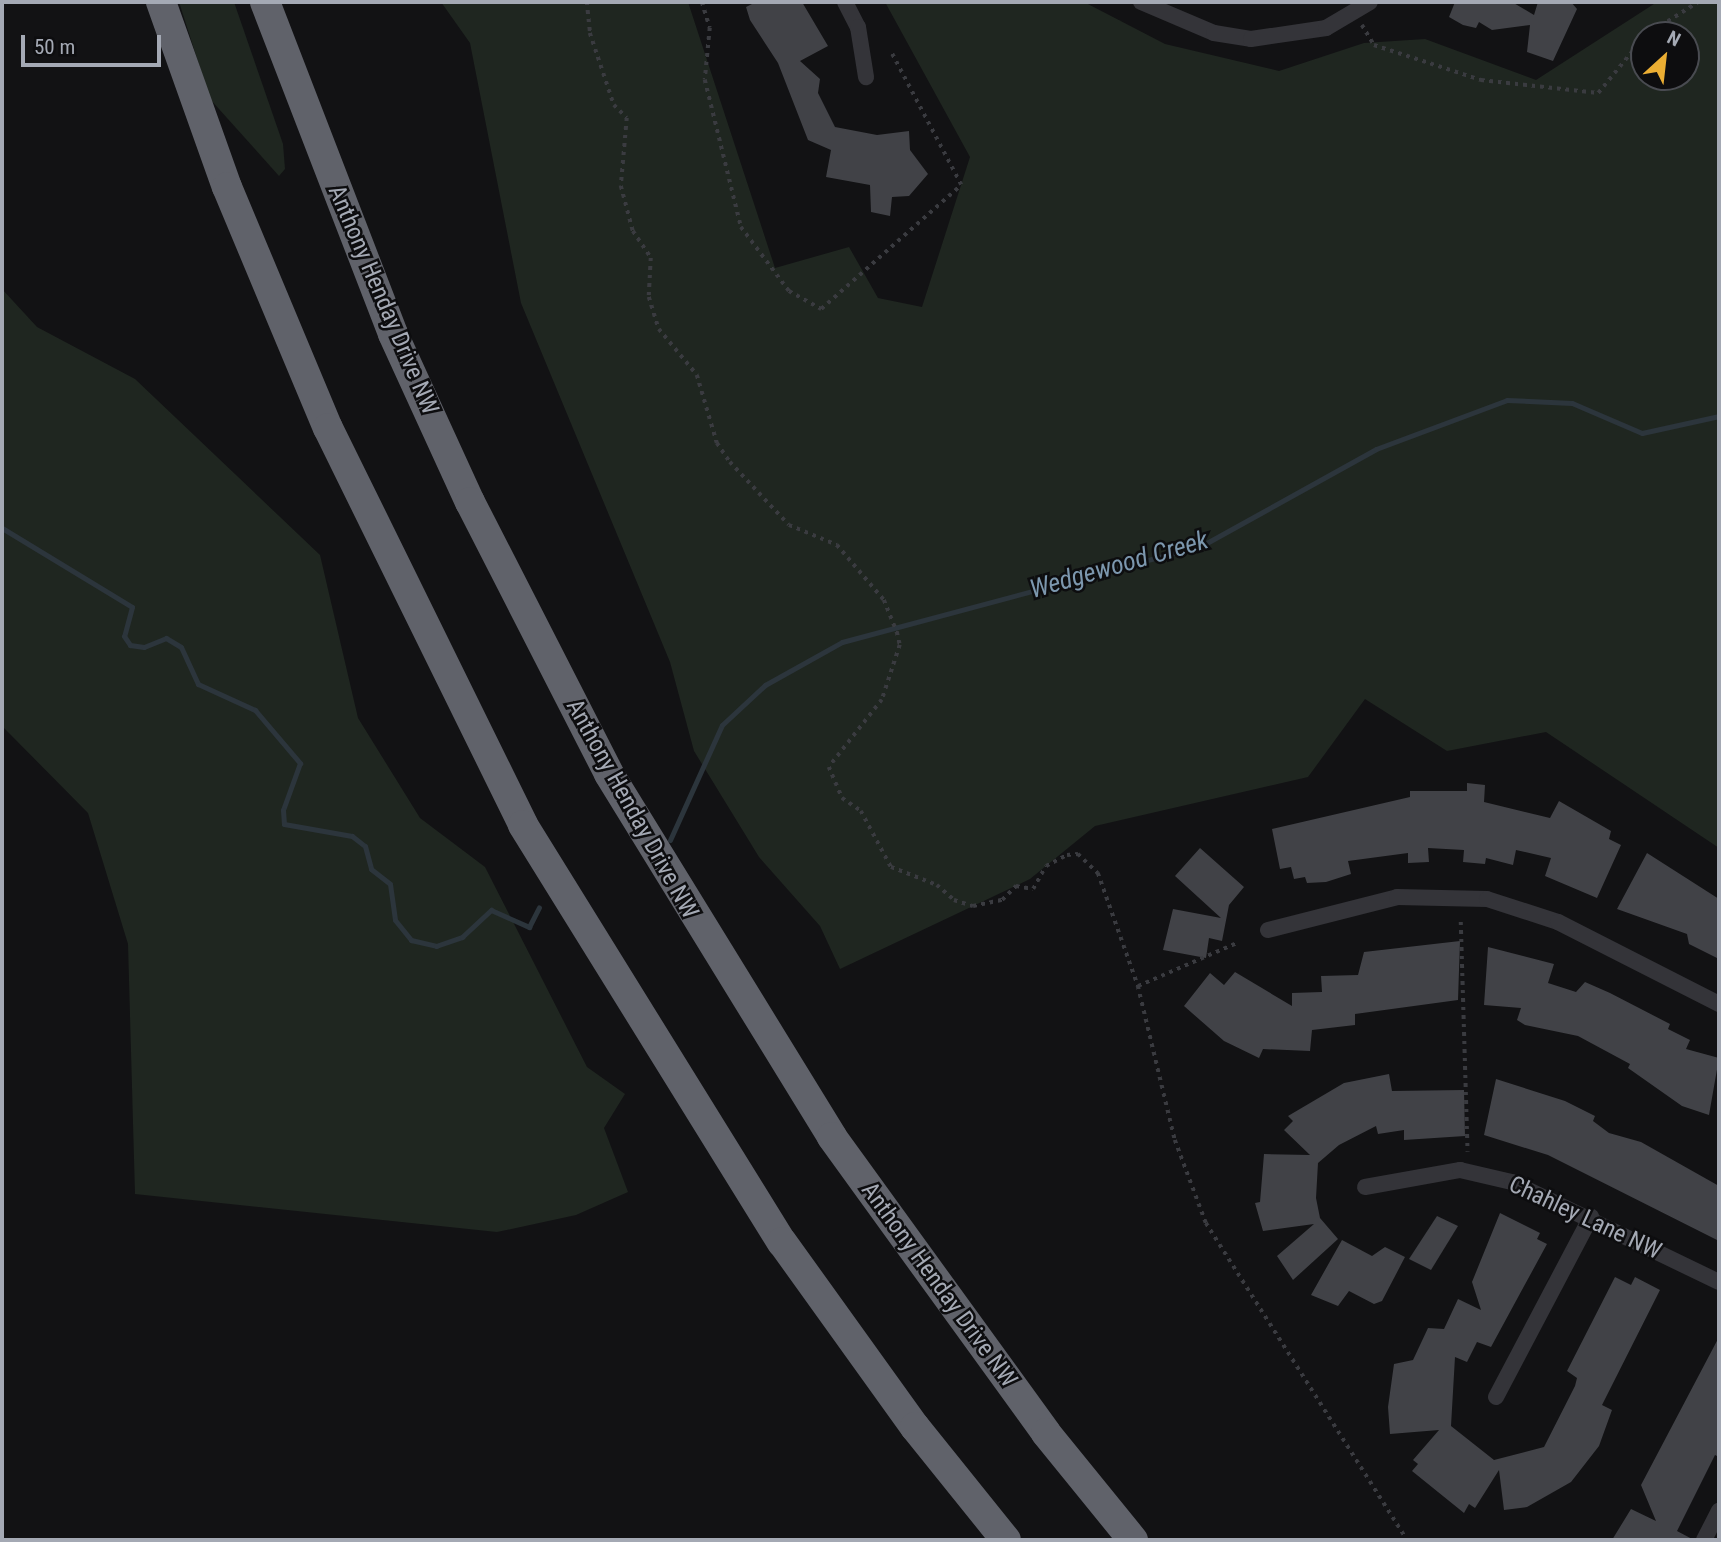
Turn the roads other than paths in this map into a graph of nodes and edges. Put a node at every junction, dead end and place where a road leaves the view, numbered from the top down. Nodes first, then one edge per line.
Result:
1 (161, 2) edge
2 (265, 2) edge
3 (845, 2) edge
4 (1141, 2) edge
5 (1370, 2) edge
6 (866, 77) dead end
7 (1268, 930) dead end
8 (1719, 1004) edge
9 (1365, 1187) dead end
10 (1591, 1217) junction
11 (1719, 1282) edge
12 (1496, 1397) dead end
13 (1719, 1510) edge
14 (1006, 1540) edge
15 (1133, 1540) edge
16 (1704, 1540) edge

1 - 14 highway
2 - 15 highway, Anthony Henday Drive NW
3 - 6 street
4 - 5 street
7 - 8 street
9 - 10 street, Chahley Lane NW
10 - 11 street, Chahley Lane NW
10 - 12 street
13 - 16 street

